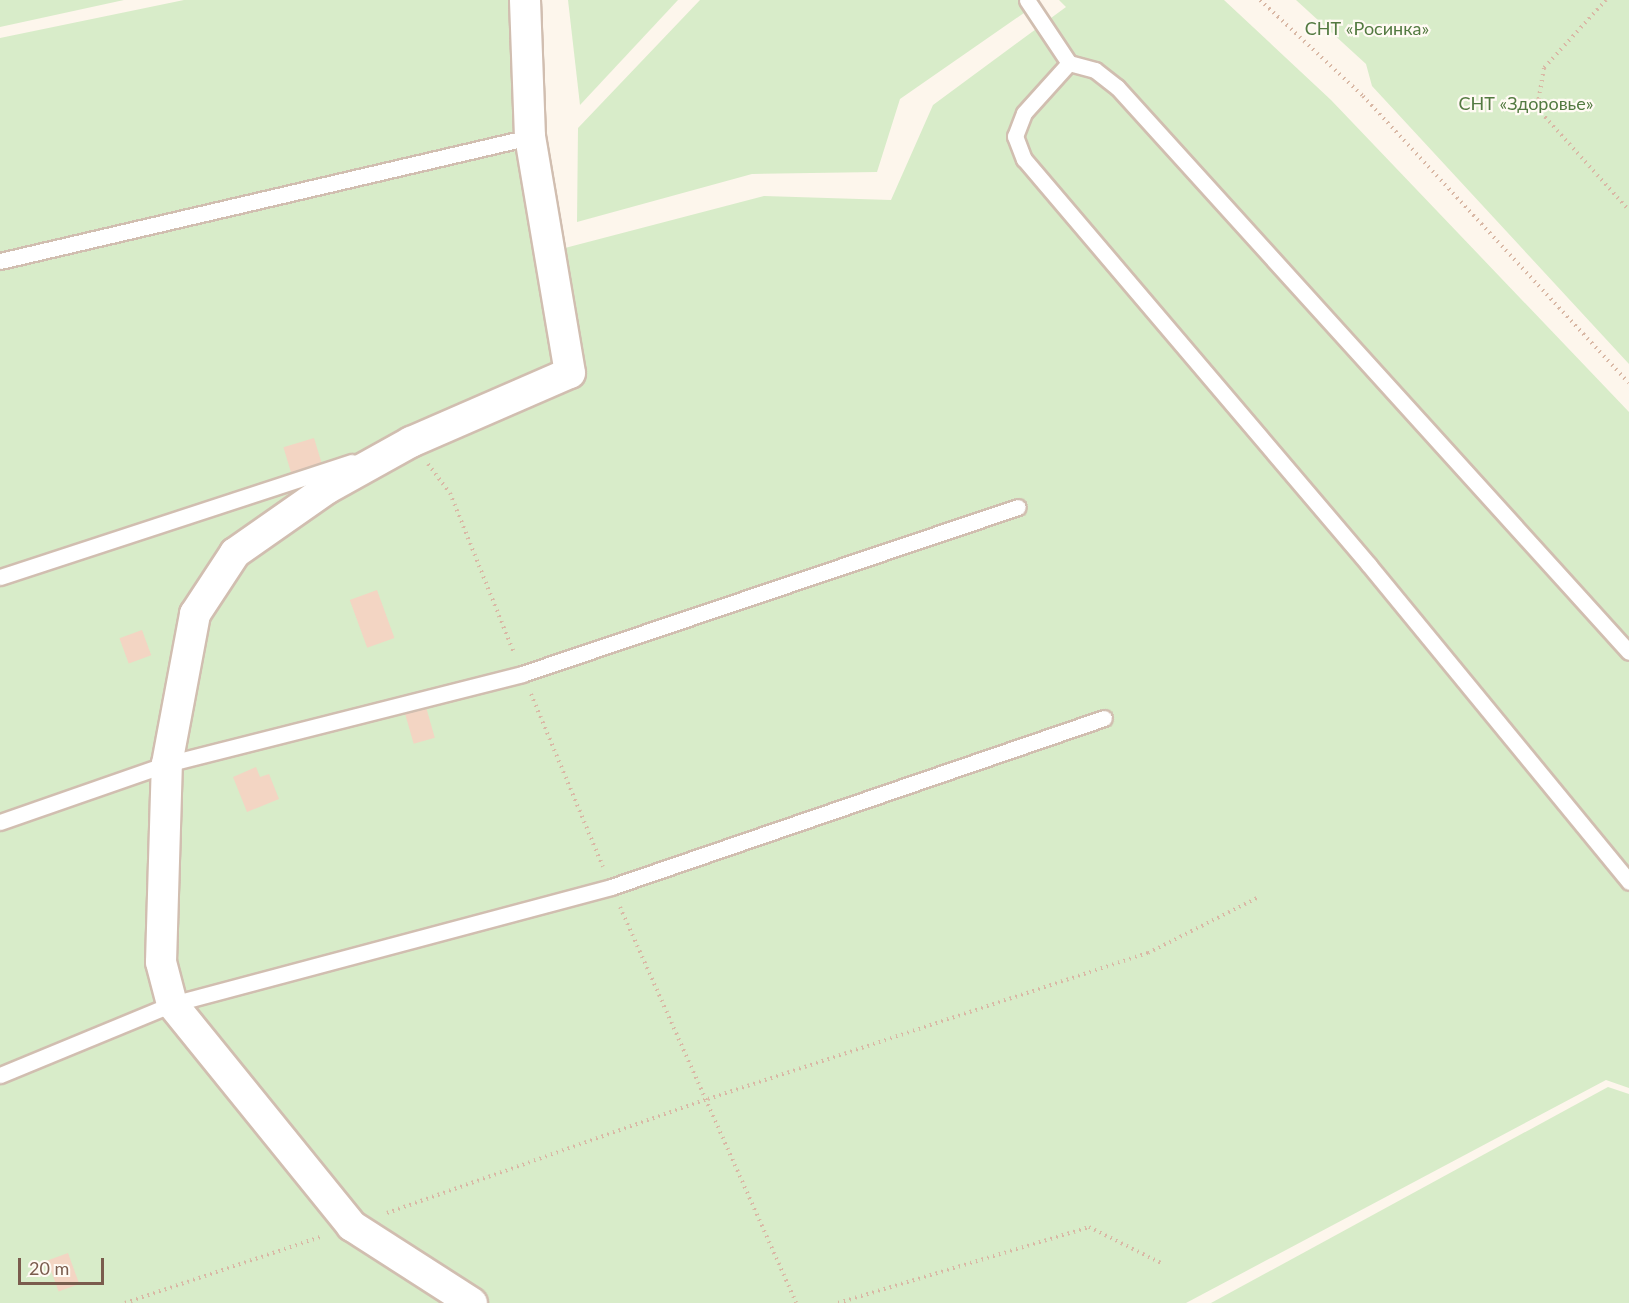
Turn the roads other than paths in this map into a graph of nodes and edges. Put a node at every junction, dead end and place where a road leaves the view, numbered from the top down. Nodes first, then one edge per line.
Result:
1 (525, 0) edge
2 (1027, 0) edge
3 (1069, 63) junction
4 (530, 137) junction
5 (0, 261) edge
6 (411, 442) junction
7 (1018, 507) dead end
8 (0, 577) edge
9 (1629, 652) edge
10 (1104, 717) dead end
11 (167, 764) junction
12 (0, 822) edge
13 (1629, 882) edge
14 (172, 1004) junction
15 (0, 1075) edge
16 (472, 1303) edge

1 - 4 street
2 - 3 lane
3 - 9 lane
3 - 13 lane
4 - 5 lane
4 - 6 street
6 - 8 lane
6 - 11 street
7 - 11 lane
10 - 14 lane
11 - 12 lane
11 - 14 street
14 - 15 lane
14 - 16 street

